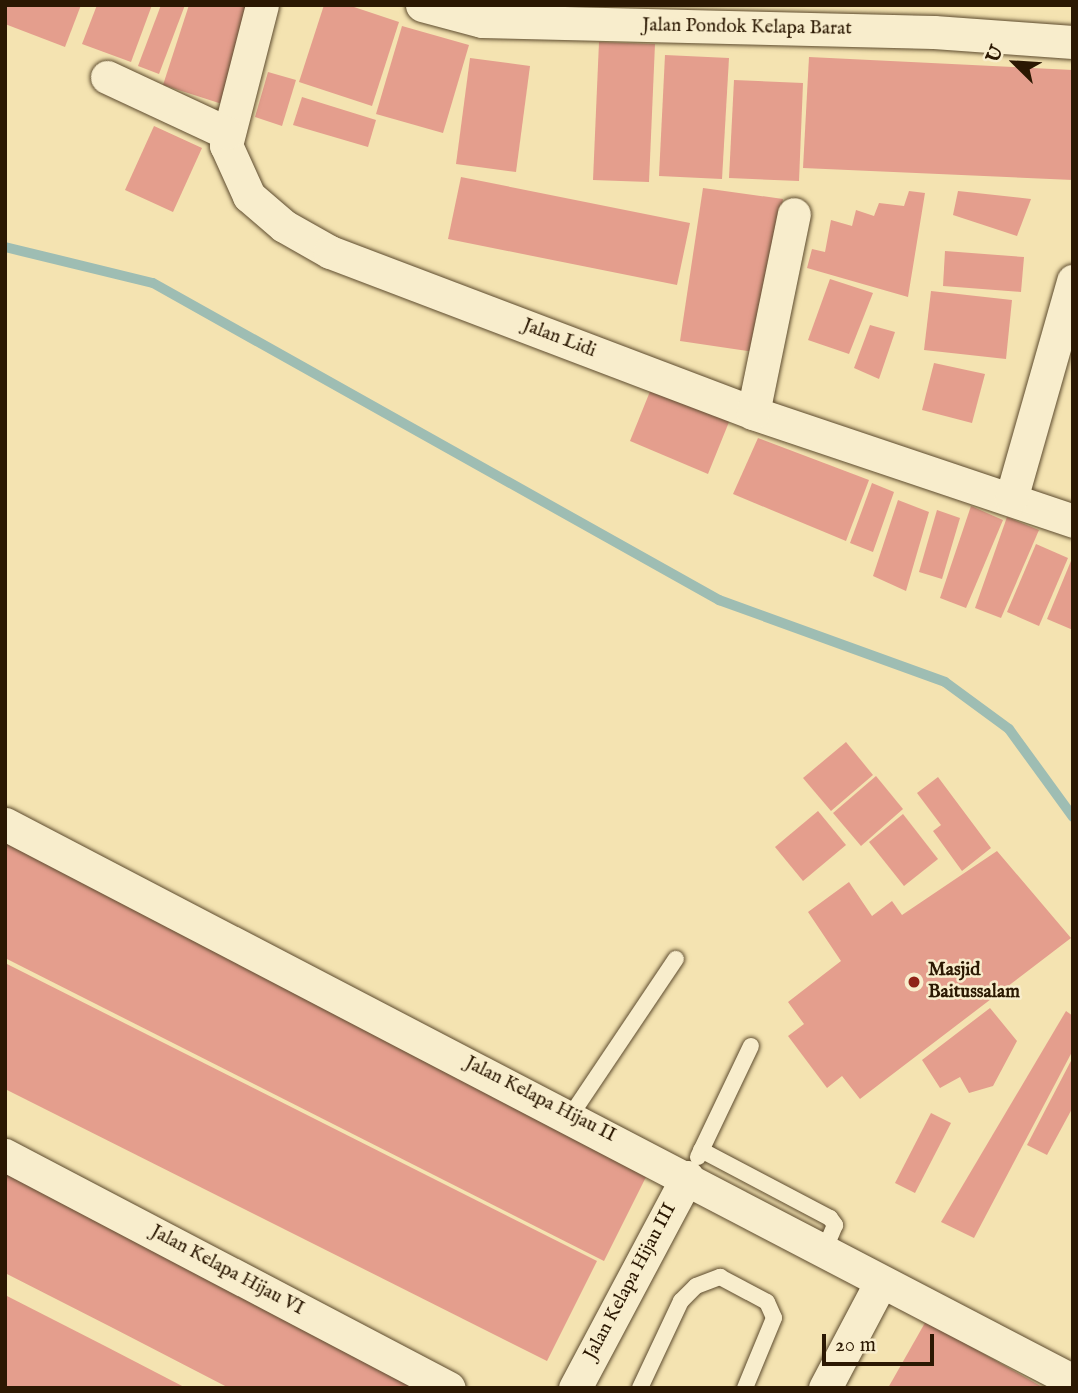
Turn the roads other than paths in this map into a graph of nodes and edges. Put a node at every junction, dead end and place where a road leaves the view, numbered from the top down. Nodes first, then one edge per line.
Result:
1 (262, 5) edge
2 (422, 5) edge
3 (484, 13) edge
4 (717, 17) edge
5 (937, 19) edge
6 (1073, 42) edge
7 (107, 77) dead end
8 (227, 133) junction
9 (794, 215) dead end
10 (1073, 281) edge
11 (753, 413) junction
12 (1012, 499) junction
13 (1073, 521) edge
14 (5, 824) edge
15 (676, 959) dead end
16 (751, 1046) dead end
17 (570, 1115) junction
18 (5, 1155) edge
19 (694, 1164) junction
20 (881, 1282) junction
21 (1073, 1381) edge
22 (449, 1388) edge
23 (575, 1388) edge
24 (640, 1388) edge
25 (745, 1388) edge
26 (825, 1388) edge

1 - 8 street, Jalan Lidi
2 - 3 street, Jalan Pondok Kelapa Barat
3 - 4 street, Jalan Pondok Kelapa Barat
4 - 5 street, Jalan Pondok Kelapa Barat
5 - 6 street, Jalan Pondok Kelapa Barat
7 - 8 street
8 - 11 street, Jalan Lidi
9 - 11 street
10 - 12 street
11 - 12 street, Jalan Lidi
12 - 13 street, Jalan Lidi
14 - 17 street, Jalan Kelapa Hijau II
15 - 17 lane
16 - 19 lane
17 - 19 street, Jalan Kelapa Hijau II
18 - 22 street, Jalan Kelapa Hijau VI
19 - 20 street, Jalan Kelapa Hijau II
19 - 23 street, Jalan Kelapa Hijau III
20 - 21 street, Jalan Kelapa Hijau II
20 - 26 street
24 - 25 lane

